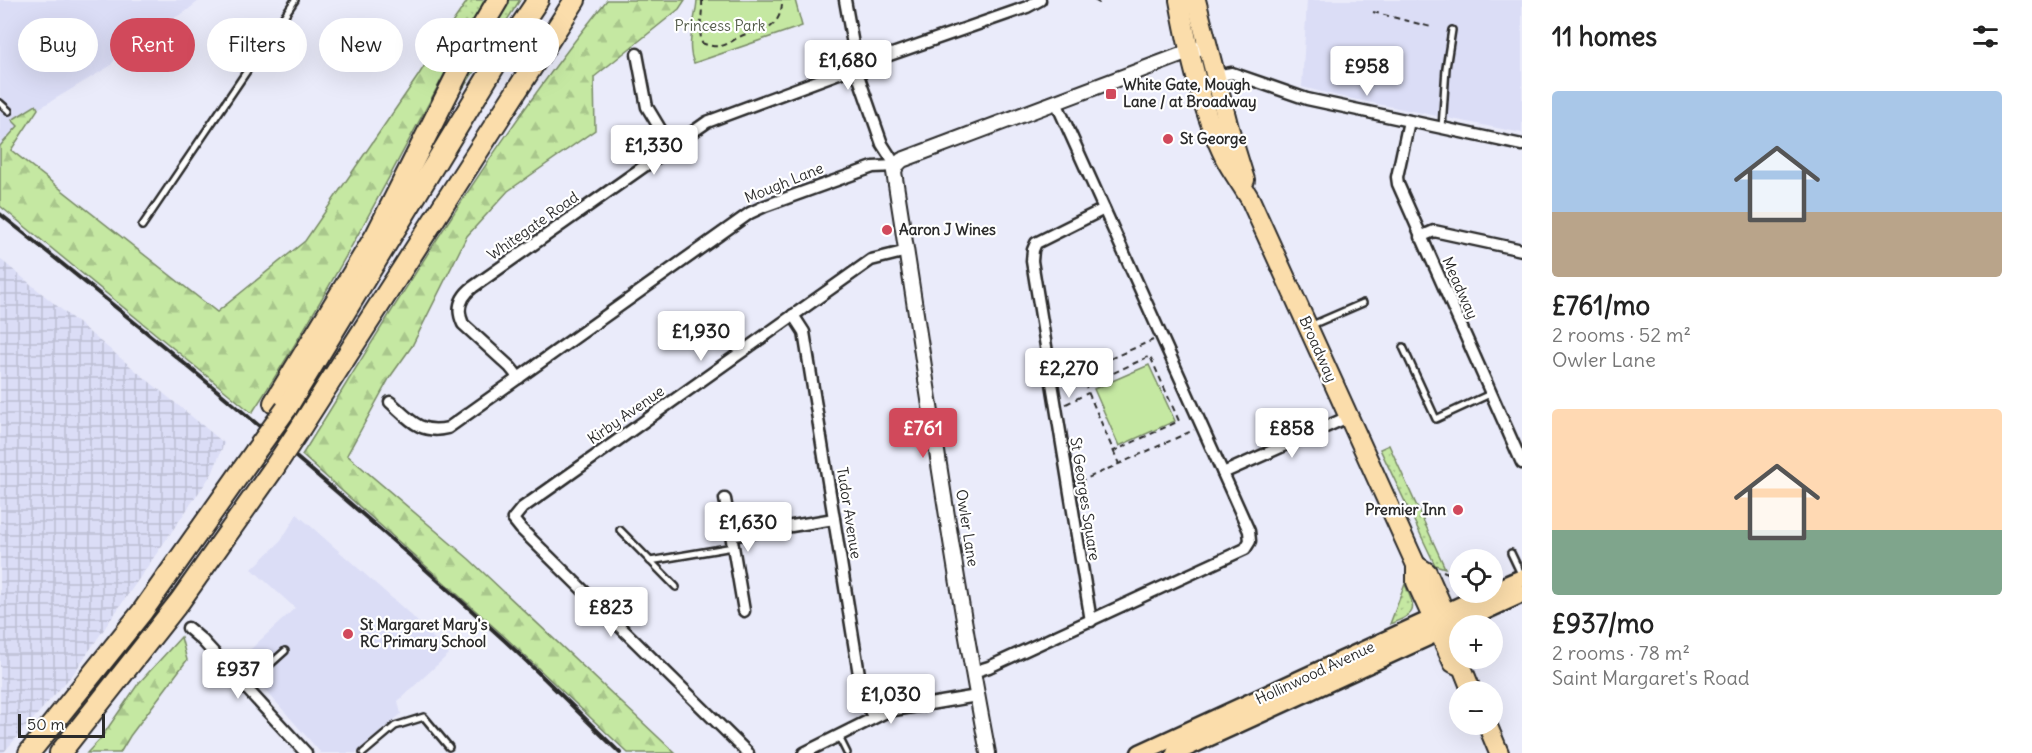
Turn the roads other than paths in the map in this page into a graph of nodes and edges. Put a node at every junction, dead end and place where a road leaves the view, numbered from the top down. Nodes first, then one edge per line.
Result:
1 (295, 0) edge
2 (498, 0) edge
3 (538, 0) edge
4 (575, 0) edge
5 (589, 0) edge
6 (845, 0) edge
7 (1040, 0) edge
8 (1179, 0) edge
9 (1196, 0) edge
10 (1452, 30) dead end
11 (1199, 49) junction
12 (637, 54) dead end
13 (855, 67) junction
14 (1215, 76) junction
15 (1056, 102) junction
16 (0, 104) edge
17 (9, 111) dead end
18 (499, 117) junction
19 (1409, 121) junction
20 (1442, 128) junction
21 (1522, 145) edge
22 (671, 147) junction
23 (896, 166) junction
24 (1250, 199) junction
25 (1104, 209) junction
26 (142, 226) dead end
27 (1420, 237) junction
28 (1522, 250) edge
29 (907, 251) junction
30 (1363, 303) dead end
31 (792, 315) junction
32 (1308, 327) junction
33 (1403, 347) dead end
34 (519, 378) junction
35 (1490, 394) junction
36 (390, 402) dead end
37 (280, 406) junction
38 (1348, 417) junction
39 (1517, 439) edge
40 (1522, 463) edge
41 (1223, 473) junction
42 (725, 499) dead end
43 (834, 519) junction
44 (620, 530) dead end
45 (731, 536) junction
46 (733, 547) junction
47 (1511, 553) dead end
48 (650, 561) junction
49 (1522, 577) edge
50 (1503, 586) edge
51 (676, 587) dead end
52 (1522, 594) edge
53 (1473, 603) edge
54 (744, 611) dead end
55 (1091, 621) junction
56 (1442, 622) junction
57 (188, 628) dead end
58 (1449, 631) edge
59 (1386, 648) junction
60 (1449, 648) edge
61 (285, 651) dead end
62 (973, 672) junction
63 (245, 687) junction
64 (977, 696) junction
65 (873, 717) junction
66 (838, 735) junction
67 (1492, 735) edge
68 (449, 747) dead end
69 (29, 753) edge
70 (60, 753) edge
71 (306, 753) edge
72 (363, 753) edge
73 (747, 753) edge
74 (804, 753) edge
75 (847, 753) edge
76 (988, 753) edge
77 (1140, 753) edge
78 (1175, 753) edge
79 (1499, 753) edge

1 - 26 lane
2 - 37 highway
3 - 37 highway
4 - 18 highway
5 - 18 highway
6 - 13 street
7 - 13 street, Whitegate Road
8 - 11 highway, Broadway
9 - 11 highway, Broadway
10 - 20 lane
11 - 14 highway, Broadway
11 - 15 street, Mough Lane
11 - 24 highway, Broadway
12 - 22 street
13 - 22 street, Whitegate Road
13 - 23 street
14 - 19 street
14 - 24 highway, Broadway
15 - 23 street, Mough Lane
15 - 25 street
16 - 17 lane
18 - 70 highway, bridge
19 - 20 street
19 - 27 street, Meadway
20 - 21 street
22 - 34 street, Whitegate Road
23 - 29 street, Owler Lane
23 - 34 street, Mough Lane
24 - 32 highway, Broadway
25 - 41 street
25 - 55 street, St Georges Square
27 - 28 street
27 - 35 street, Meadway
29 - 31 street, Kirby Avenue
29 - 62 street, Owler Lane
30 - 32 lane
31 - 43 street, Tudor Avenue
31 - 73 street, Kirby Avenue
32 - 38 highway, Broadway
33 - 35 lane
34 - 36 street, Mough Lane
35 - 39 street, Meadway
37 - 69 highway
38 - 41 street
38 - 56 highway, Broadway
39 - 40 street, Meadway
41 - 55 street
42 - 45 street
43 - 45 street
43 - 65 street, Tudor Avenue
44 - 48 lane
45 - 46 street
46 - 48 lane
46 - 54 street
47 - 49 lane
48 - 51 lane
49 - 50 main road, Hollinwood Avenue
52 - 56 main road, Hollinwood Avenue
53 - 56 main road, Hollinwood Avenue
55 - 62 street
56 - 58 highway, Broadway
56 - 59 main road, Hollinwood Avenue
56 - 60 highway, Broadway
57 - 63 street
59 - 77 main road, Hollinwood Avenue
59 - 78 main road, Hollinwood Avenue
61 - 63 lane
62 - 64 street, Owler Lane
63 - 71 street
64 - 65 street
64 - 76 street, Owler Lane
65 - 66 street
66 - 74 street
66 - 75 lane
67 - 79 highway
68 - 72 lane

